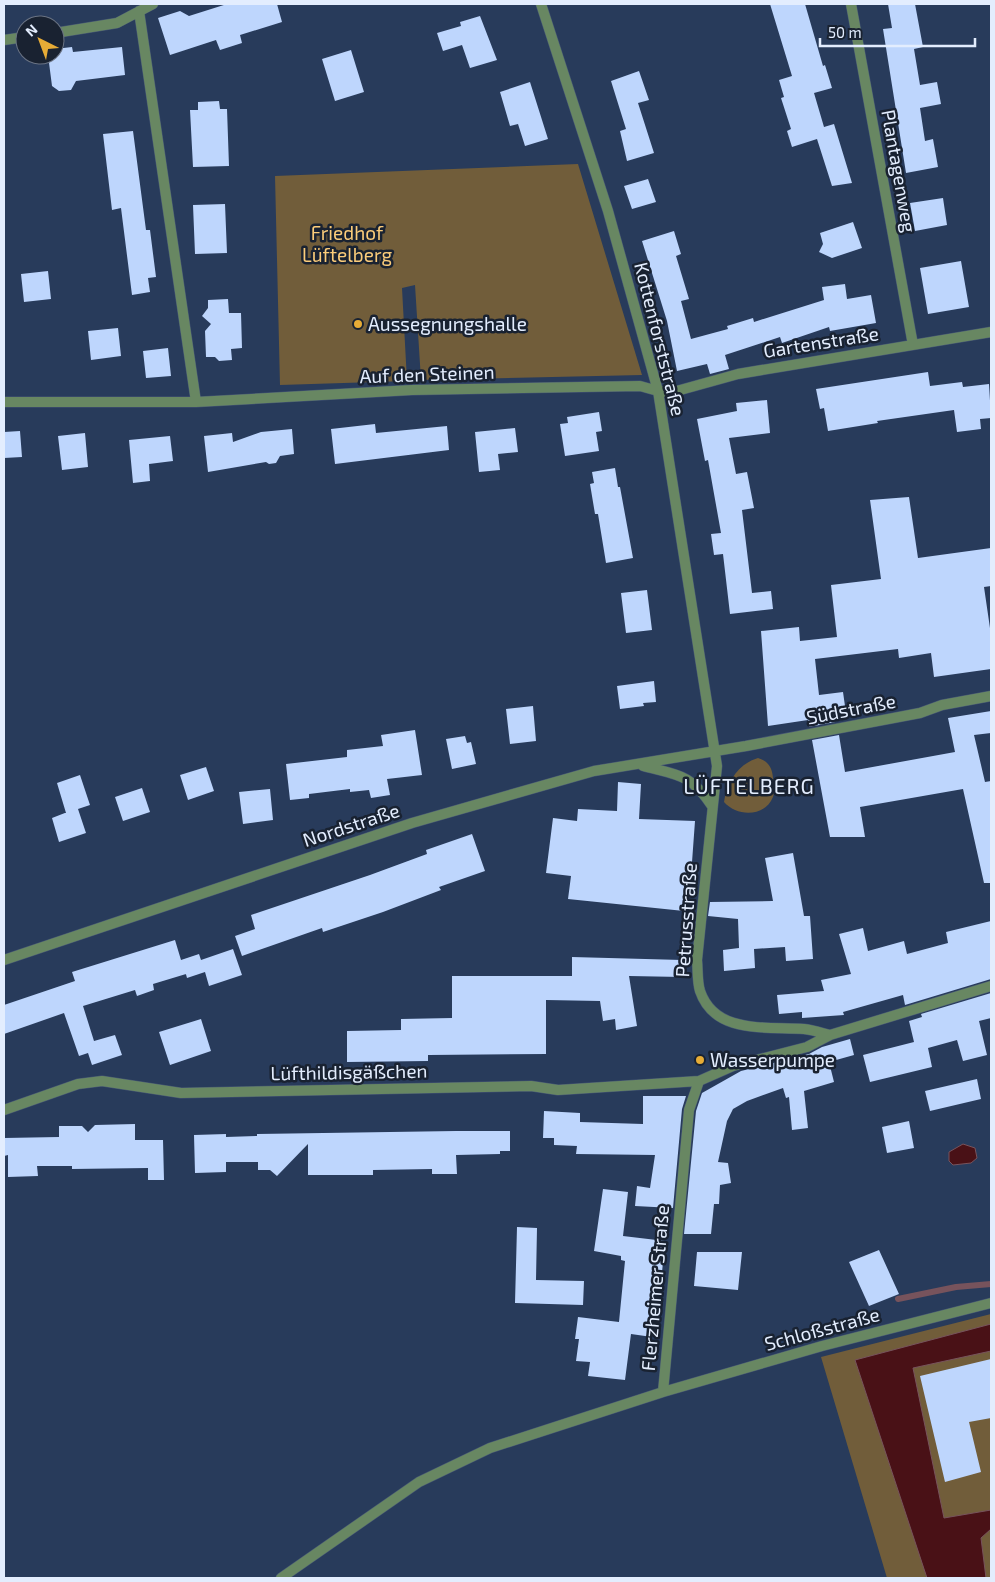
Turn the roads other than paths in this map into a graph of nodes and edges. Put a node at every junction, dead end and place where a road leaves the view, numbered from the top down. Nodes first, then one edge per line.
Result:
1 (153, 4) edge
2 (542, 4) edge
3 (851, 4) edge
4 (139, 12) junction
5 (65, 31) edge
6 (991, 332) edge
7 (912, 345) junction
8 (658, 391) junction
9 (4, 402) edge
10 (196, 402) junction
11 (991, 696) edge
12 (716, 750) junction
13 (640, 765) junction
14 (712, 806) junction
15 (4, 960) edge
16 (991, 986) edge
17 (830, 1035) junction
18 (699, 1081) junction
19 (4, 1110) edge
20 (991, 1303) edge
21 (663, 1392) junction
22 (281, 1578) edge

1 - 4 street
2 - 8 street, Kottenforststraße
3 - 7 street, Plantagenweg
4 - 5 street
4 - 10 street
6 - 7 street, Gartenstraße
7 - 8 street, Gartenstraße
8 - 10 street, Auf den Steinen
8 - 12 street, Kottenforststraße
9 - 10 street, Auf den Steinen
11 - 12 street, Südstraße
12 - 13 street, Nordstraße
12 - 14 street, Petrusstraße
13 - 14 street
13 - 15 street, Nordstraße
14 - 17 street, Petrusstraße
16 - 17 street
17 - 18 street
18 - 19 street, Lüfthildisgäßchen
18 - 21 street, Flerzheimer Straße
20 - 21 street, Schloßstraße
21 - 22 street, Flerzheimer Straße

